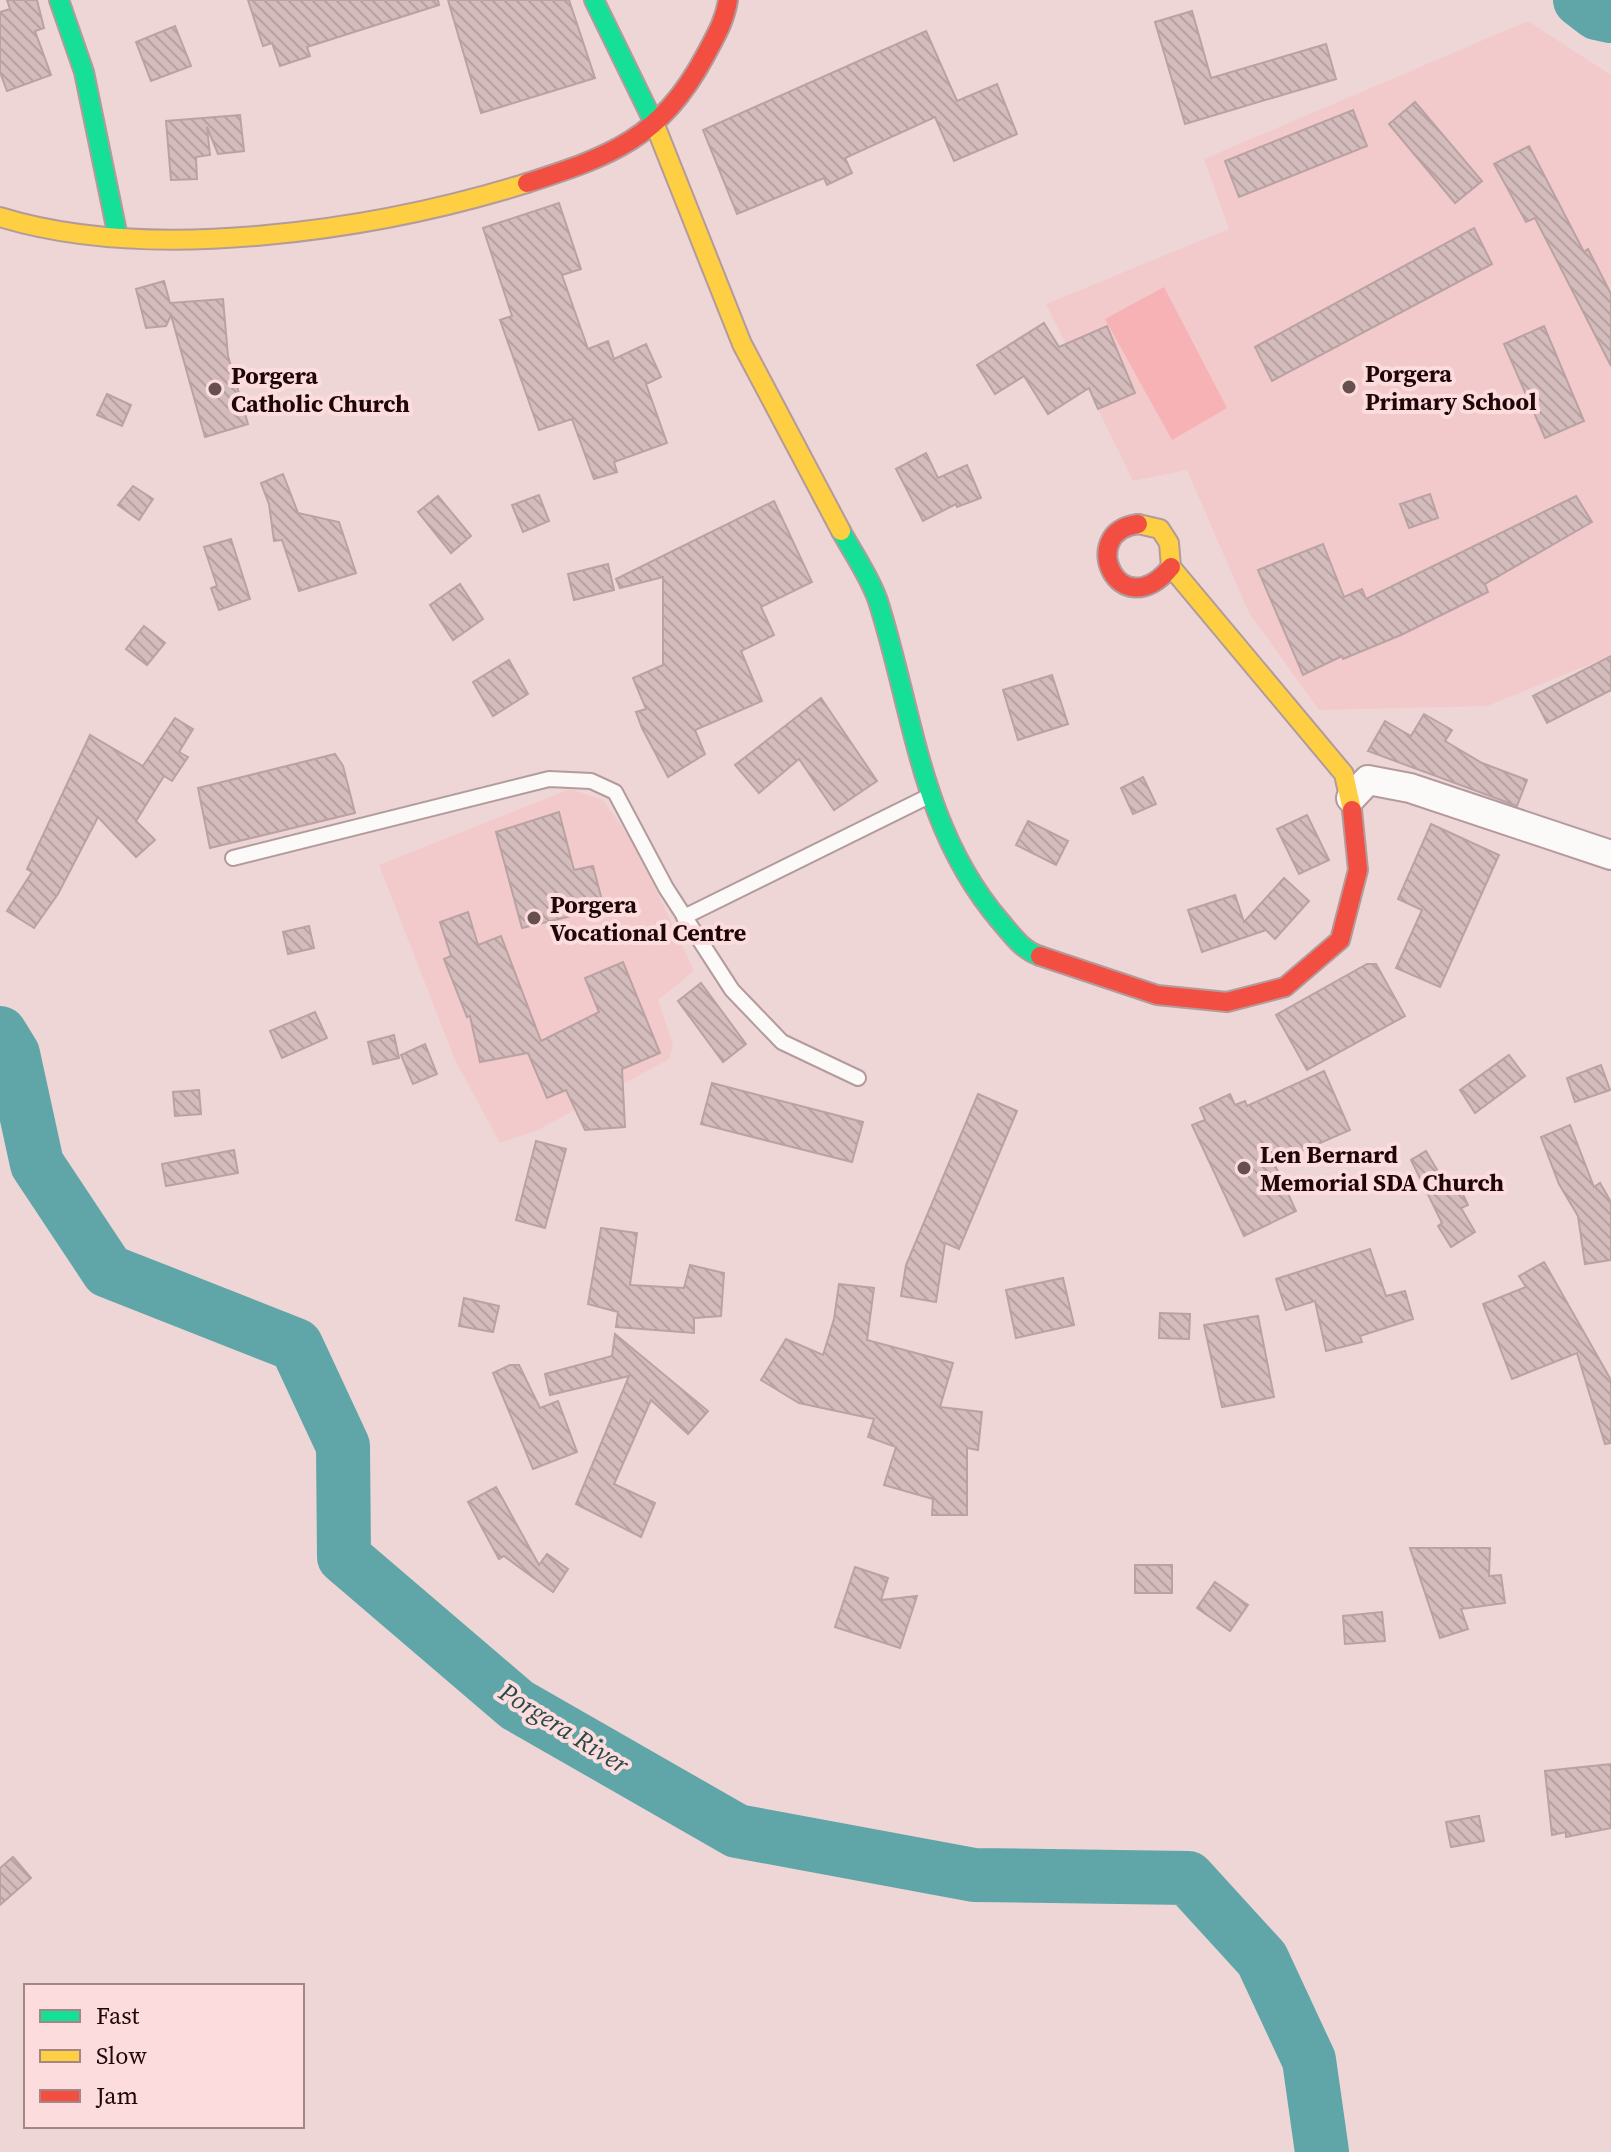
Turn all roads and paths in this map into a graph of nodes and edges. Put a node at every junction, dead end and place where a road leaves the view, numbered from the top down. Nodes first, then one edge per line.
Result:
1 (59, 0) edge
2 (594, 0) edge
3 (728, 0) edge
4 (655, 125) junction
5 (0, 217) edge
6 (118, 237) junction
7 (1171, 567) dead end
8 (929, 796) junction
9 (1351, 798) junction
10 (1611, 855) edge
11 (233, 858) dead end
12 (684, 917) junction
13 (858, 1078) dead end

1 - 6 street
2 - 4 street
3 - 4 street
4 - 6 street
4 - 8 street
5 - 6 street
7 - 9 street
8 - 9 street
8 - 12 lane
9 - 10 street
11 - 12 lane
12 - 13 lane

